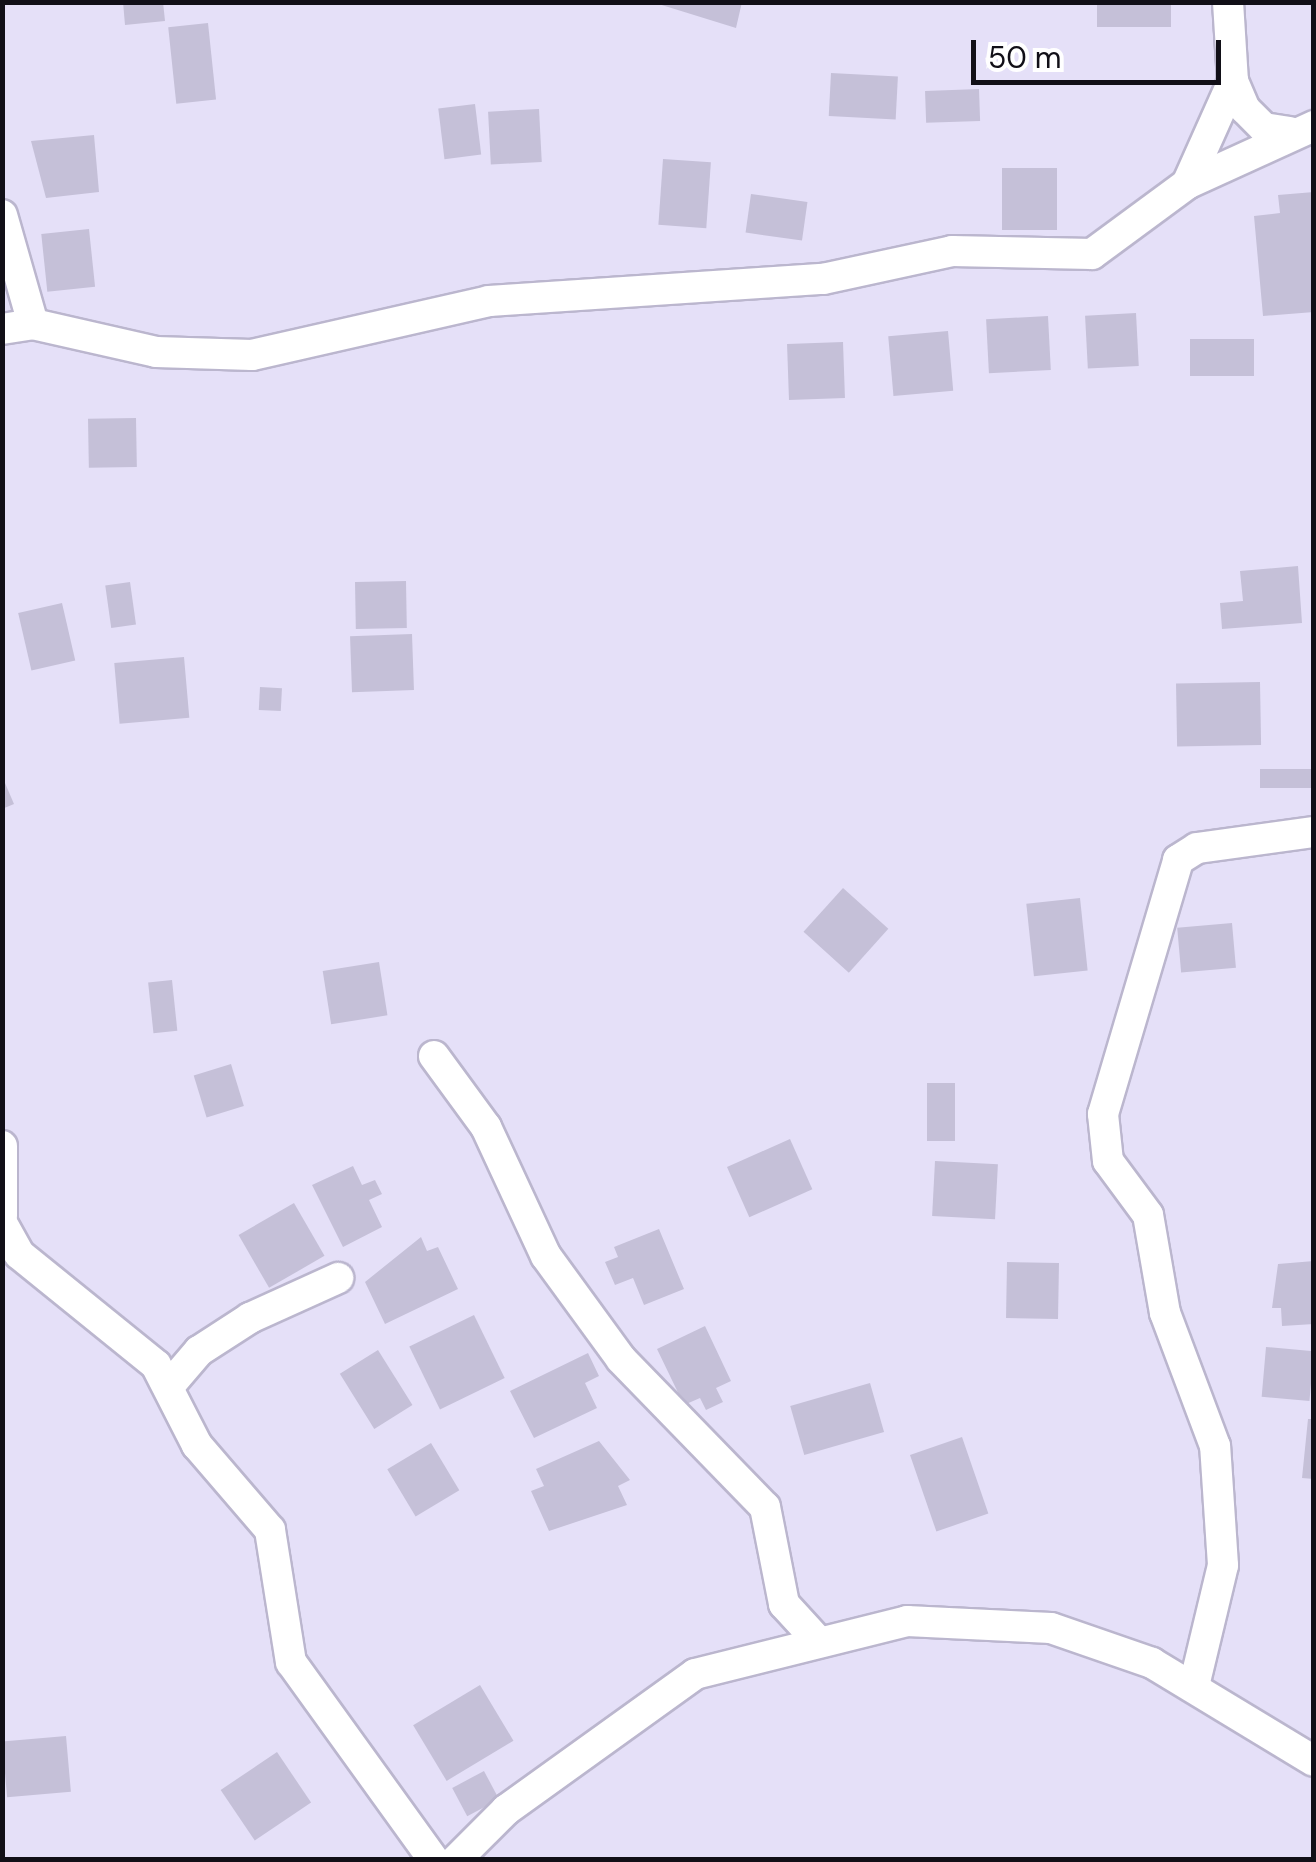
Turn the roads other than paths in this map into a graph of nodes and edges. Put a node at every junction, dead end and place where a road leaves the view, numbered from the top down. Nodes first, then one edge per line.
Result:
1 (1228, 2) edge
2 (1233, 80) junction
3 (1302, 129) edge
4 (1186, 184) junction
5 (2, 215) edge
6 (34, 324) junction
7 (2, 329) edge
8 (1314, 832) edge
9 (434, 1056) dead end
10 (2, 1146) edge
11 (2, 1220) edge
12 (338, 1278) dead end
13 (169, 1386) junction
14 (818, 1640) junction
15 (1194, 1686) junction
16 (1314, 1761) edge
17 (434, 1860) edge
18 (456, 1860) edge

1 - 2 street
2 - 3 street
2 - 4 street
3 - 4 street
4 - 6 street
5 - 6 street
6 - 7 street
8 - 15 street
9 - 14 street
10 - 11 street
11 - 13 street
12 - 13 street
13 - 17 street
14 - 15 street
14 - 18 street
15 - 16 street

